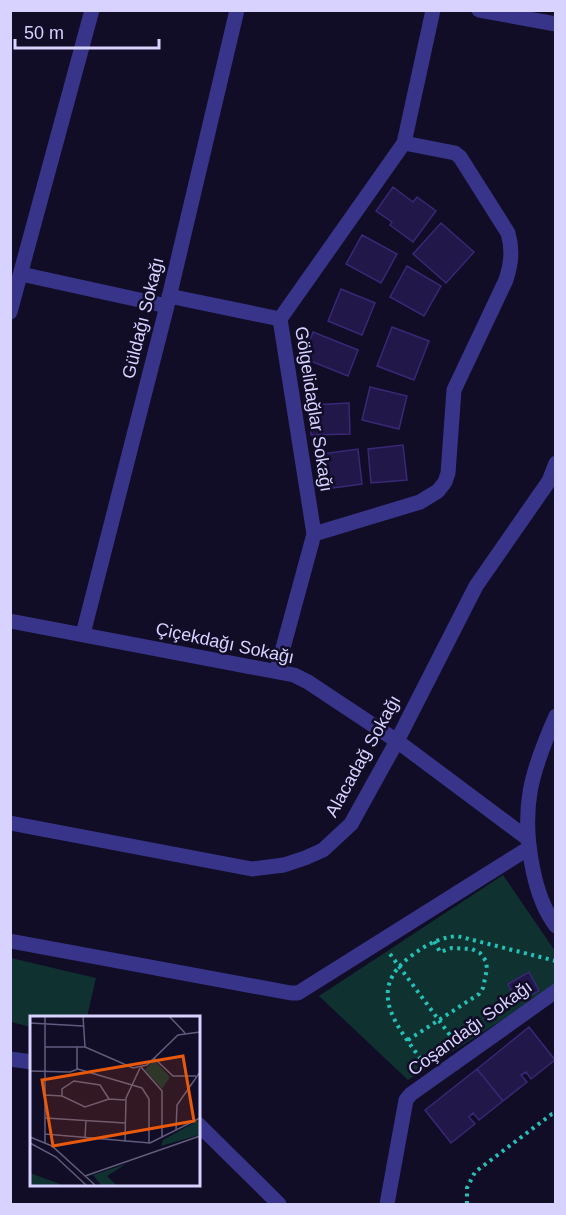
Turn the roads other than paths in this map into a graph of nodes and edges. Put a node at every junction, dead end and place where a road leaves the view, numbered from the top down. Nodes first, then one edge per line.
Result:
1 (92, 10) edge
2 (237, 10) edge
3 (433, 10) edge
4 (479, 10) edge
5 (555, 24) edge
6 (404, 143) junction
7 (21, 274) junction
8 (168, 301) junction
9 (10, 312) edge
10 (280, 319) junction
11 (555, 463) edge
12 (552, 484) edge
13 (314, 534) junction
14 (10, 621) edge
15 (83, 634) junction
16 (277, 670) junction
17 (555, 716) edge
18 (397, 741) junction
19 (10, 824) edge
20 (528, 843) junction
21 (555, 926) edge
22 (10, 941) edge
23 (555, 991) edge
24 (10, 1059) edge
25 (30, 1062) edge
26 (200, 1126) edge
27 (279, 1204) edge
28 (387, 1204) edge

1 - 7 street
2 - 8 street, Güldağı Sokağı
3 - 6 street, Gölgelidağlar Sokağı
4 - 5 street
6 - 10 street, Gölgelidağlar Sokağı
6 - 13 street
7 - 8 street
7 - 9 street
8 - 10 street
8 - 15 street, Güldağı Sokağı
10 - 13 street, Gölgelidağlar Sokağı
11 - 12 street, Alacadağ Sokağı
12 - 18 street, Alacadağ Sokağı
13 - 16 street, Gölgelidağlar Sokağı
14 - 15 street, Çiçekdağı Sokağı
15 - 16 street, Çiçekdağı Sokağı
16 - 18 street, Çiçekdağı Sokağı
17 - 20 street
18 - 19 street, Alacadağ Sokağı
18 - 20 street, Çiçekdağı Sokağı
20 - 21 street
20 - 22 street
23 - 28 street, Coşandağı Sokağı
24 - 25 street
26 - 27 street

